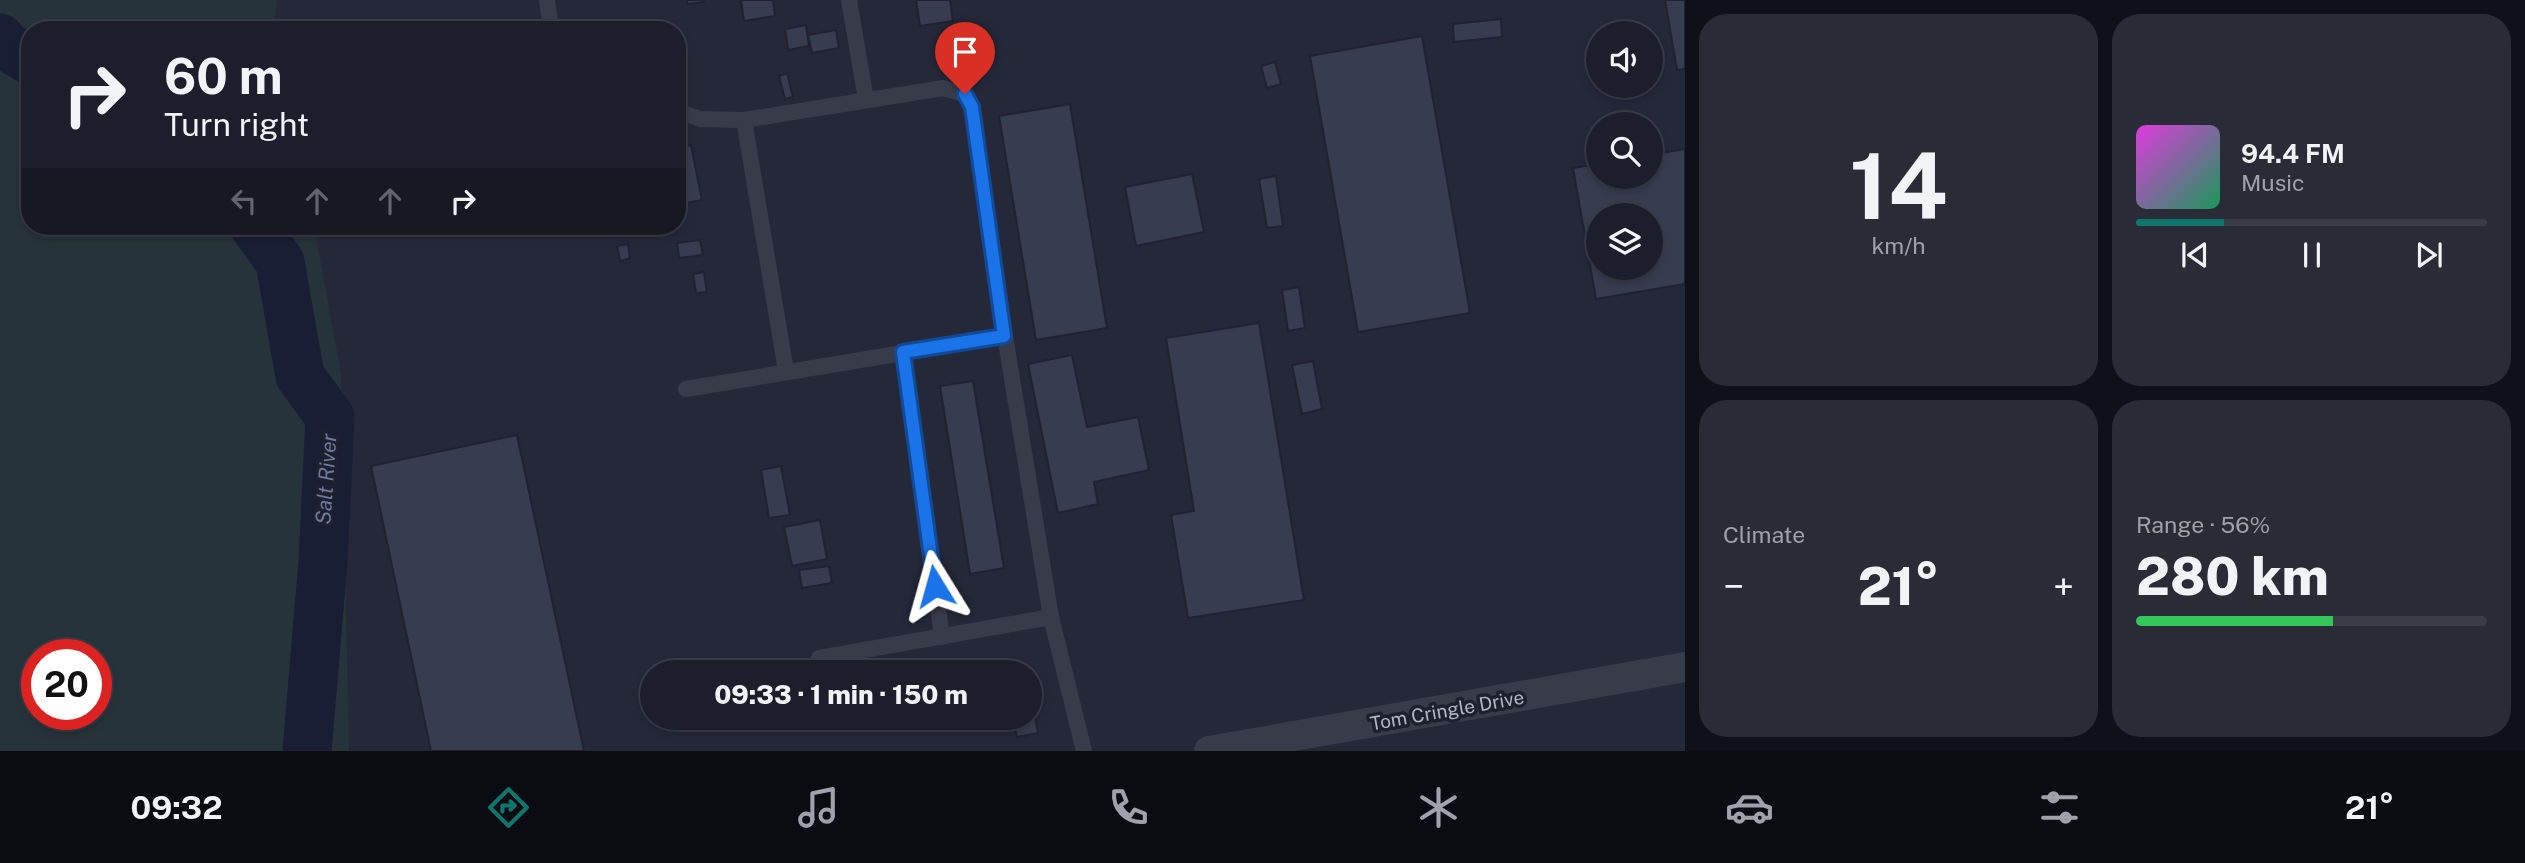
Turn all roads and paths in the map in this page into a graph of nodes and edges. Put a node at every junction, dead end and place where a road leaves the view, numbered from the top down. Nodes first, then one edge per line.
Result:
1 (547, 0) edge
2 (849, 0) edge
3 (550, 21) edge
4 (866, 100) junction
5 (686, 114) edge
6 (744, 120) junction
7 (1004, 336) junction
8 (903, 352) junction
9 (786, 371) junction
10 (686, 389) dead end
11 (1051, 617) junction
12 (942, 638) junction
13 (819, 658) dead end
14 (1685, 667) edge
15 (1084, 751) edge
16 (1209, 751) edge

1 - 3 lane
2 - 4 lane
4 - 6 lane
4 - 7 lane
5 - 6 lane
6 - 9 lane
7 - 8 lane
7 - 11 lane
8 - 9 lane
8 - 12 lane
9 - 10 lane
11 - 12 lane
11 - 15 lane
12 - 13 lane
14 - 16 street, Tom Cringle Drive

